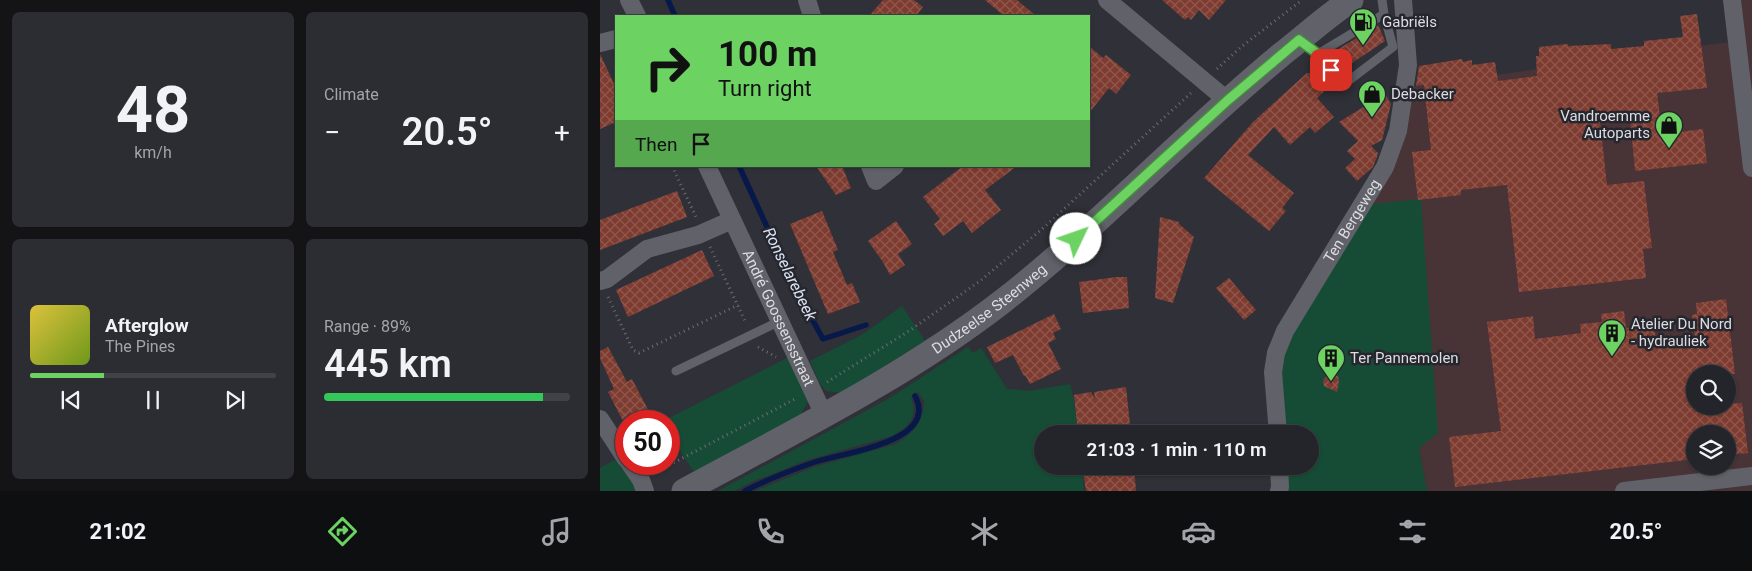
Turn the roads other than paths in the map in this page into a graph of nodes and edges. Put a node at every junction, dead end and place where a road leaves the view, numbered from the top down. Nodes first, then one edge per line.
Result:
1 (629, 0) edge
2 (807, 0) edge
3 (1107, 0) edge
4 (1351, 0) edge
5 (1382, 0) edge
6 (1403, 0) edge
7 (1732, 0) edge
8 (1384, 14) junction
9 (636, 15) edge
10 (812, 15) edge
11 (615, 39) edge
12 (600, 43) edge
13 (1309, 47) junction
14 (1228, 100) junction
15 (1751, 145) edge
16 (707, 167) edge
17 (870, 167) edge
18 (895, 167) edge
19 (1752, 168) edge
20 (732, 220) junction
21 (600, 281) edge
22 (780, 321) junction
23 (676, 371) dead end
24 (824, 415) junction
25 (600, 419) edge
26 (1277, 425) edge
27 (615, 442) edge
28 (636, 475) edge
29 (1279, 475) edge
30 (1752, 476) edge
31 (643, 486) edge
32 (684, 491) edge
33 (1279, 491) edge
34 (1624, 491) edge

1 - 9 street
2 - 10 street
3 - 14 street
4 - 13 main road, Dudzeelse Steenweg
5 - 8 lane
6 - 26 street, Ten Bergeweg
7 - 15 street
8 - 13 lane
8 - 13 lane
11 - 12 street
13 - 14 main road, Dudzeelse Steenweg
14 - 24 main road, Dudzeelse Steenweg
15 - 19 street
16 - 20 street, André Goossensstraat
17 - 18 street
20 - 21 street
20 - 22 street, André Goossensstraat
22 - 23 lane
22 - 24 street, André Goossensstraat
24 - 32 main road, Dudzeelse Steenweg
25 - 27 street
28 - 31 street
29 - 33 street
30 - 34 street

